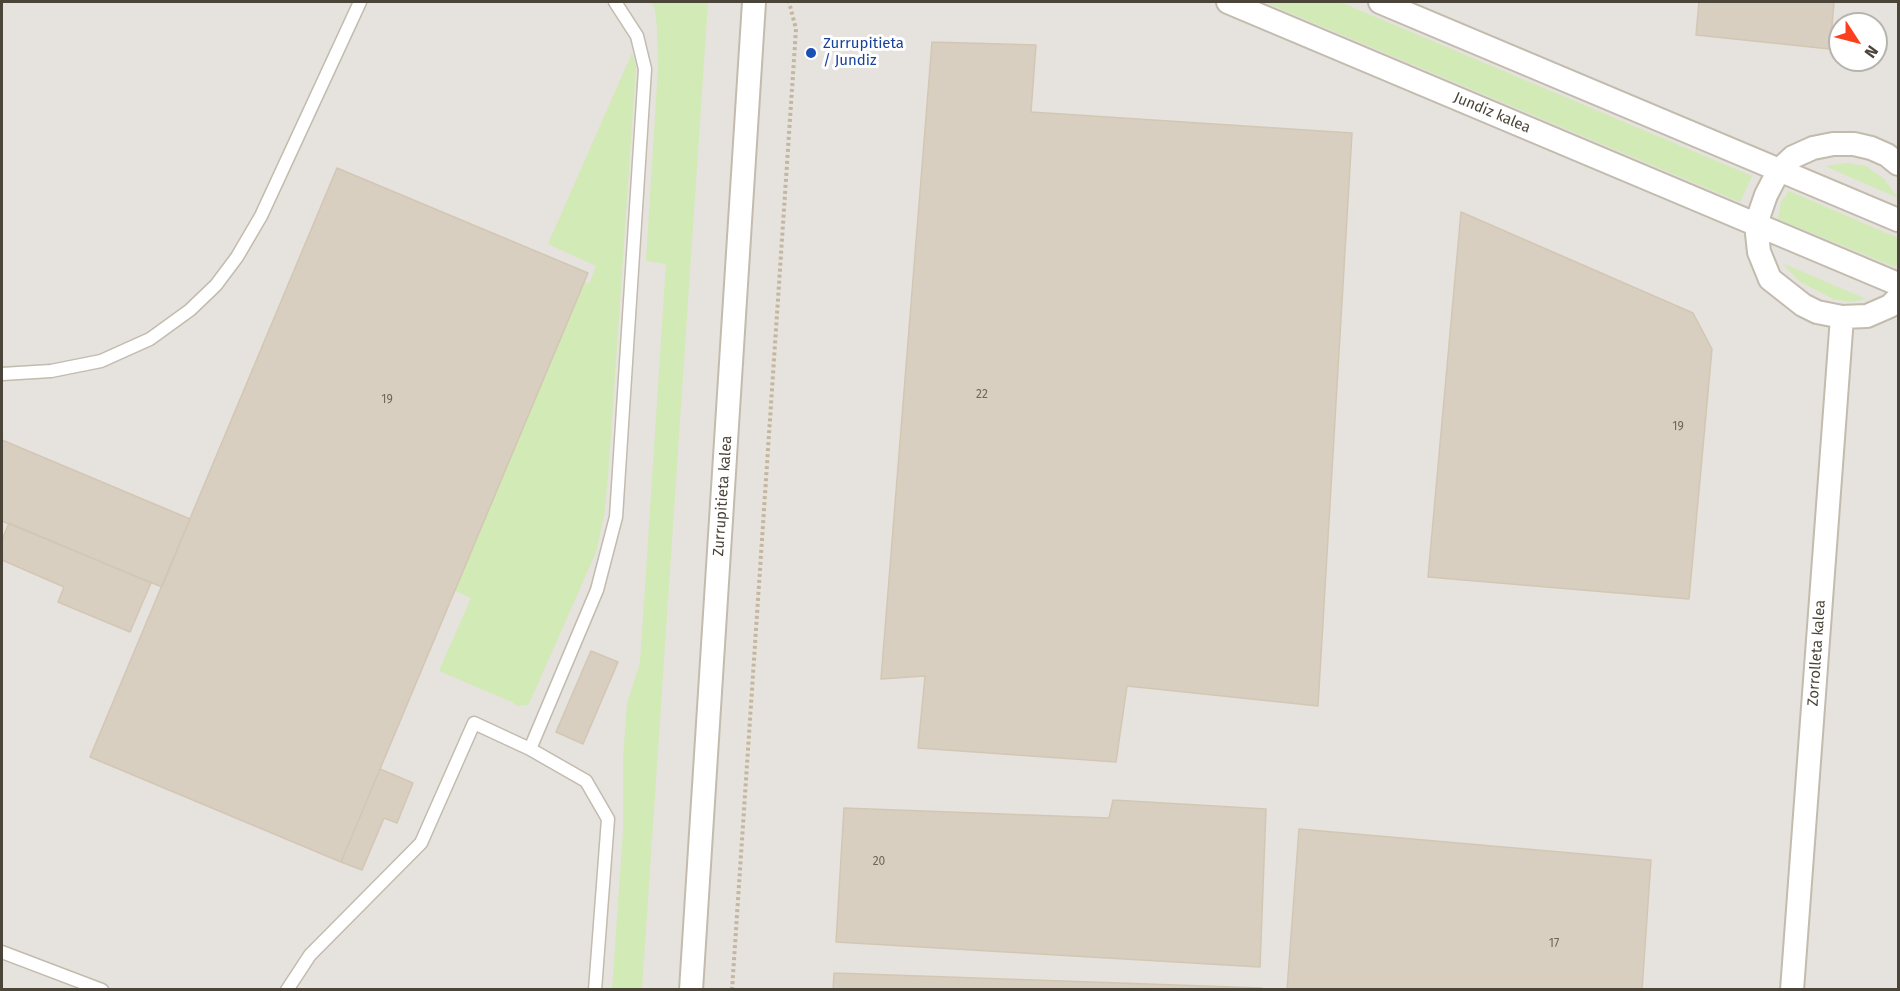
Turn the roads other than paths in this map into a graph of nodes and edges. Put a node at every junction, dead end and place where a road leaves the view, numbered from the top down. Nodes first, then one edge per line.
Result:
1 (360, 2) edge
2 (615, 2) edge
3 (754, 2) edge
4 (1228, 2) edge
5 (1380, 2) edge
6 (1899, 164) edge
7 (1779, 170) junction
8 (1899, 220) edge
9 (1756, 224) junction
10 (1899, 284) edge
11 (1899, 298) edge
12 (1842, 316) junction
13 (2, 374) edge
14 (530, 749) junction
15 (2, 952) edge
16 (102, 990) edge
17 (287, 990) edge
18 (595, 990) edge
19 (691, 990) edge
20 (1792, 990) edge

1 - 13 lane
2 - 14 lane
3 - 19 street, Zurrupitieta kalea
4 - 9 street, Jundiz kalea
5 - 7 street
6 - 7 street
7 - 8 street
7 - 9 street
9 - 10 street, Jundiz kalea
9 - 12 street
11 - 12 street
12 - 20 street, Zorrolleta kalea
14 - 17 lane
14 - 18 lane
15 - 16 lane

